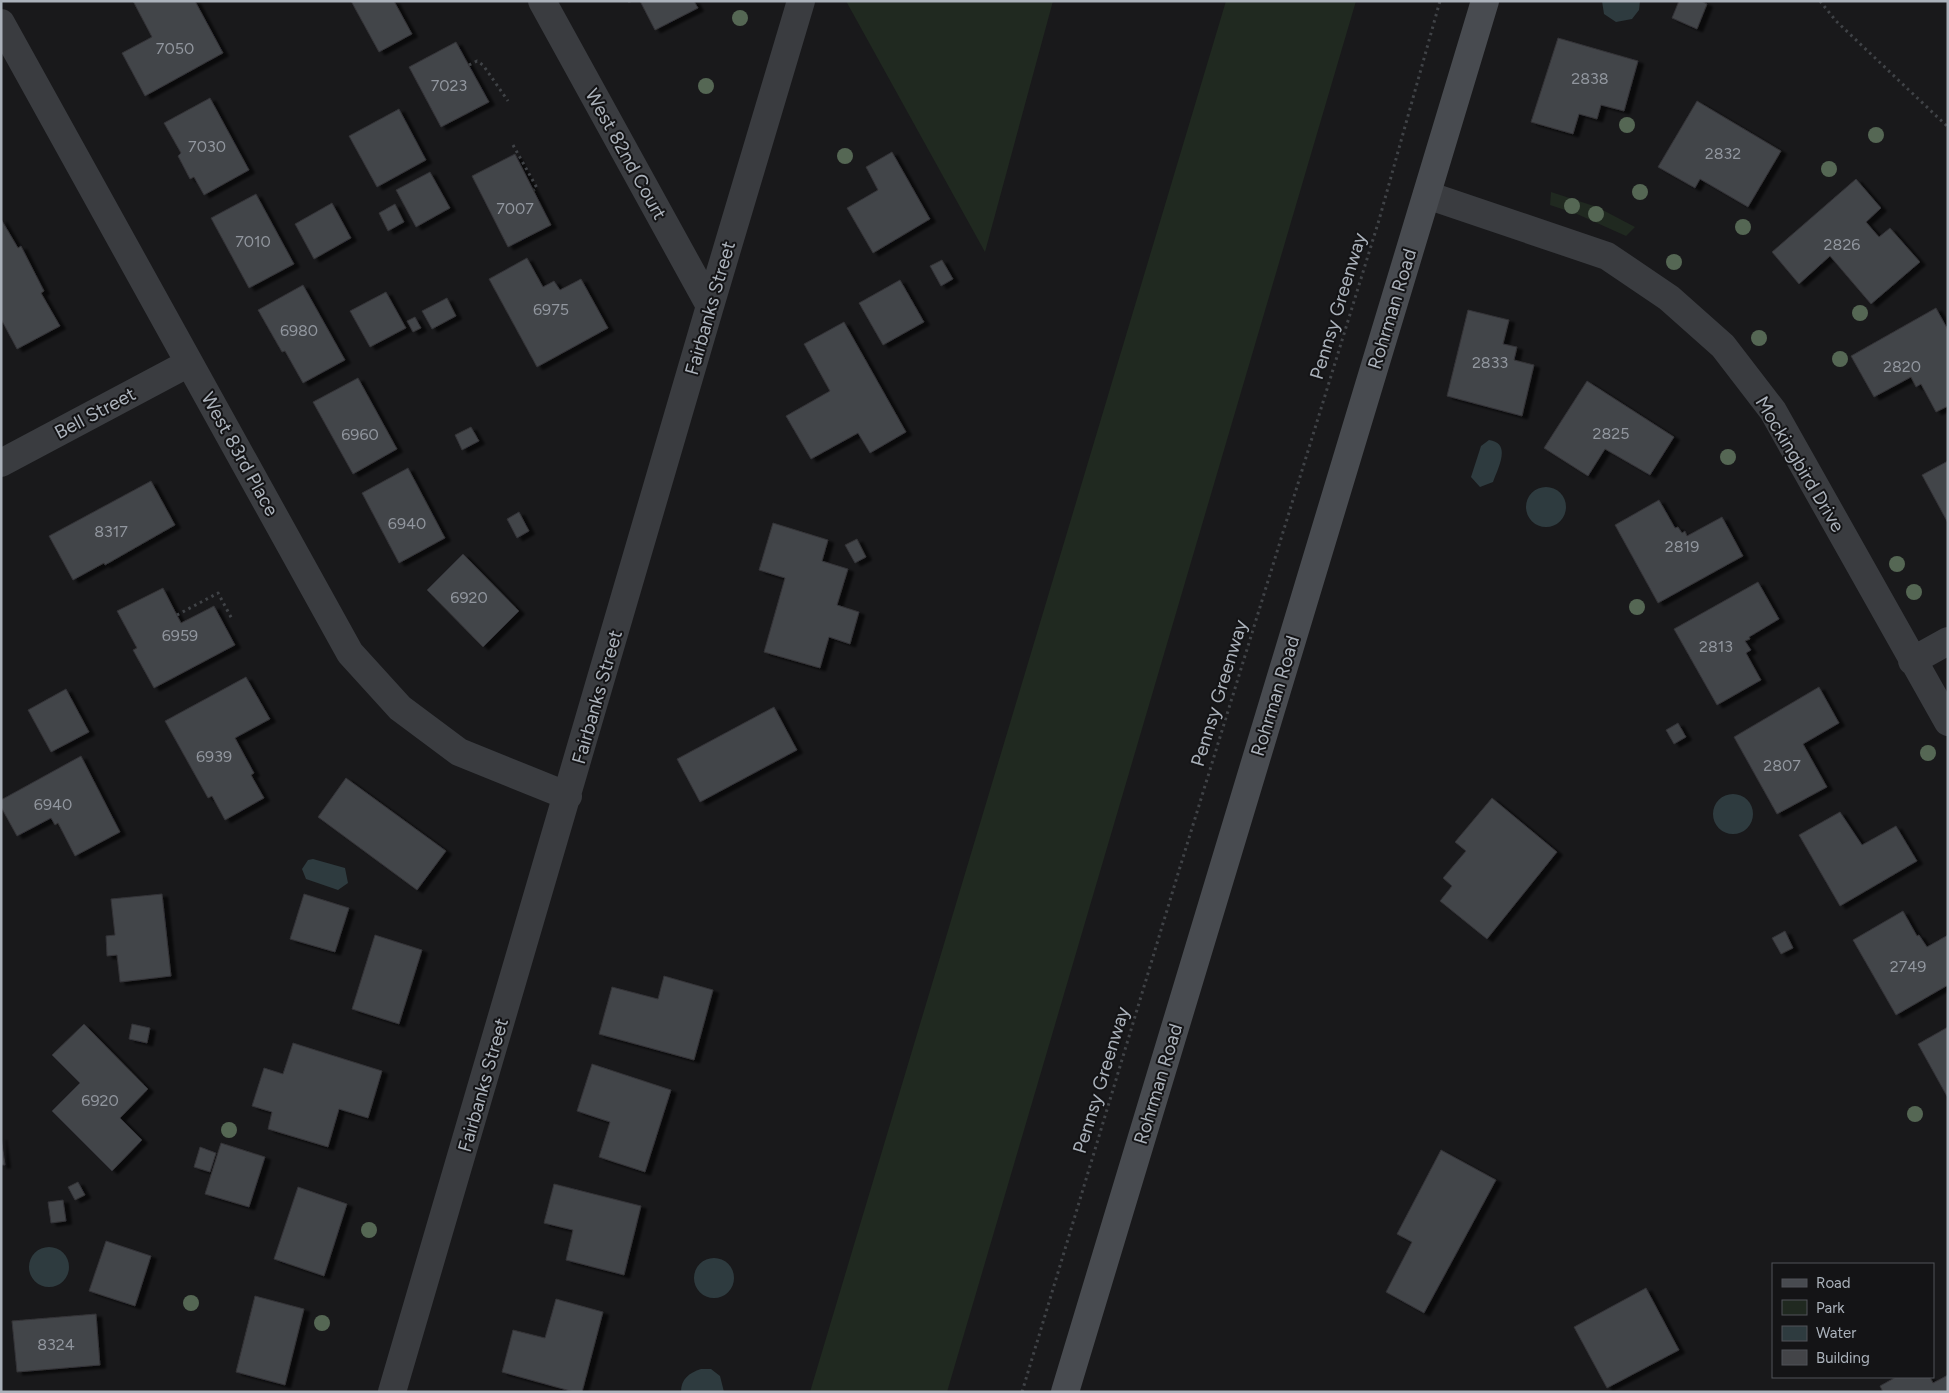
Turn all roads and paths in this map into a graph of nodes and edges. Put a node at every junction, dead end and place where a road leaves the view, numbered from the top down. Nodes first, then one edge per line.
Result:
1 (542, 1) edge
2 (628, 1) edge
3 (632, 1) edge
4 (801, 1) edge
5 (1440, 1) edge
6 (1486, 1) edge
7 (1820, 1) edge
8 (1, 23) edge
9 (469, 65) dead end
10 (508, 101) dead end
11 (1948, 127) edge
12 (513, 145) dead end
13 (534, 190) dead end
14 (1427, 195) junction
15 (710, 306) junction
16 (189, 363) junction
17 (1, 463) edge
18 (177, 614) dead end
19 (232, 619) dead end
20 (1948, 641) edge
21 (1912, 661) junction
22 (1948, 722) edge
23 (568, 796) junction
24 (392, 1392) edge
25 (1022, 1392) edge
26 (1065, 1392) edge

1 - 15 street, West 82nd Court
2 - 3 path
4 - 15 street, Fairbanks Street
5 - 25 path, Pennsy Greenway
6 - 14 street, Rohrman Road
7 - 11 path
8 - 16 street, West 83rd Place
9 - 10 path
12 - 13 path
14 - 21 street, Mockingbird Drive
14 - 26 street, Rohrman Road
15 - 23 street, Fairbanks Street
16 - 17 street, Bell Street
16 - 23 street, West 83rd Place
18 - 19 path
20 - 21 street
21 - 22 street, Mockingbird Drive
23 - 24 street, Fairbanks Street

